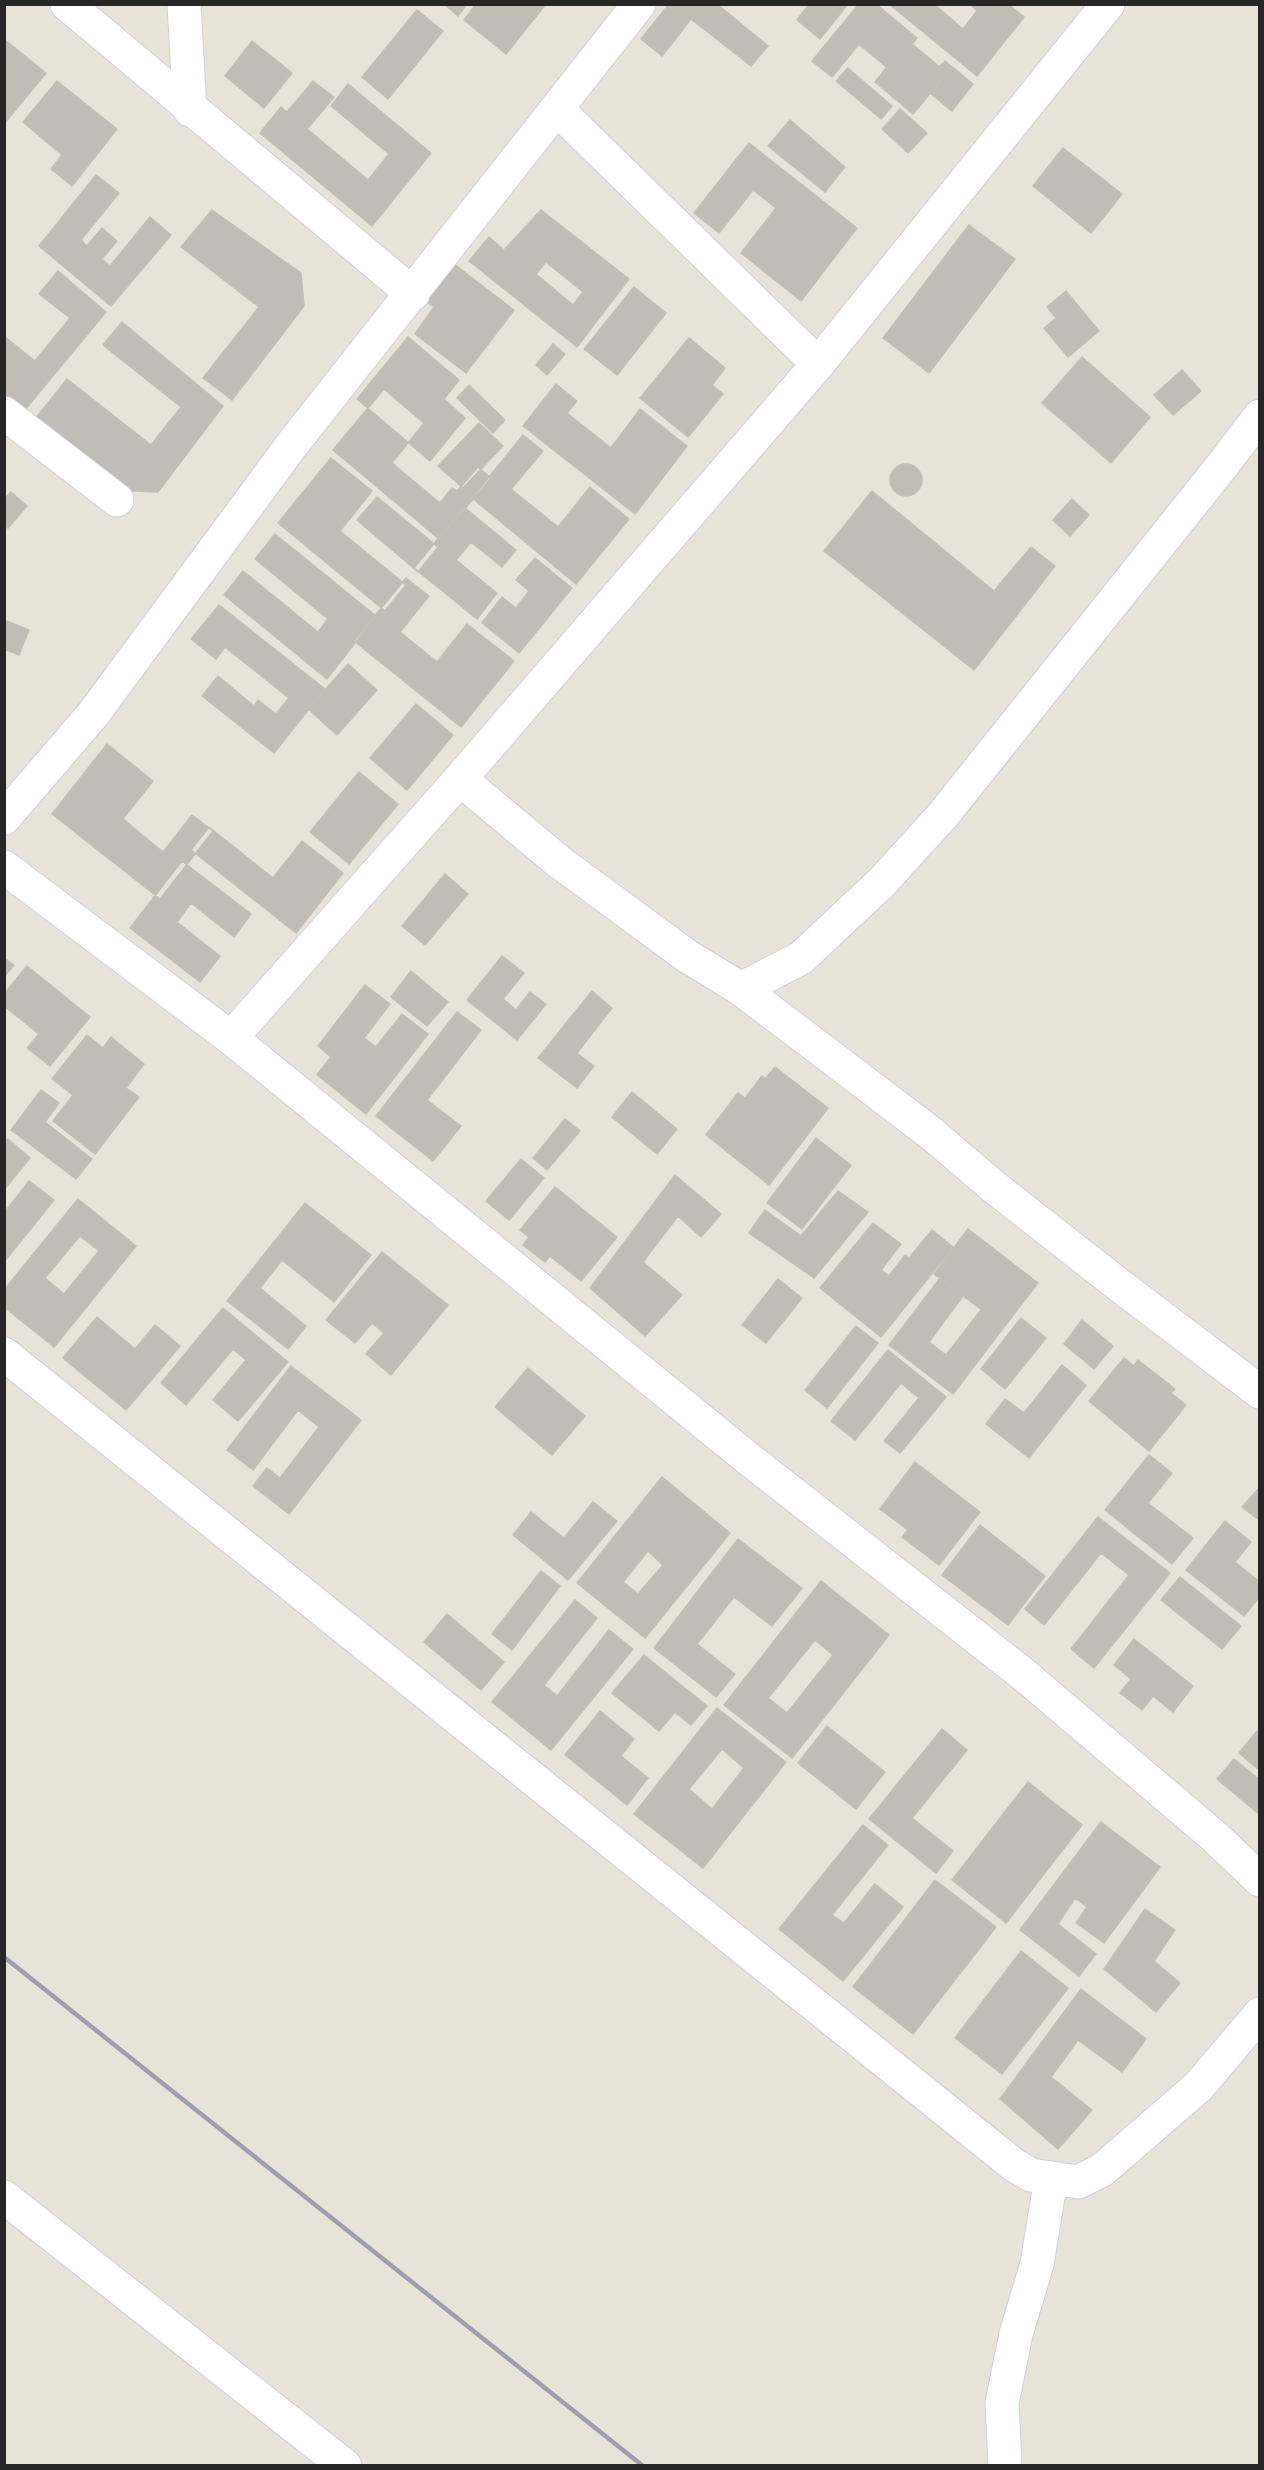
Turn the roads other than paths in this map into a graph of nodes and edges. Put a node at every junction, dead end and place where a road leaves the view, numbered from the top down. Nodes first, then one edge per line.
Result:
1 (67, 4) edge
2 (184, 4) edge
3 (639, 4) edge
4 (1108, 4) edge
5 (190, 110) junction
6 (558, 110) junction
7 (413, 294) junction
8 (818, 364) junction
9 (4, 413) edge
10 (1260, 416) edge
11 (117, 500) dead end
12 (460, 779) junction
13 (4, 818) edge
14 (4, 867) edge
15 (741, 989) junction
16 (231, 1038) junction
17 (4, 1354) edge
18 (1260, 1392) edge
19 (1260, 1880) edge
20 (1260, 2014) edge
21 (1051, 2179) junction
22 (4, 2197) edge
23 (345, 2466) edge
24 (1005, 2466) edge

1 - 5 street
2 - 5 street
3 - 6 street
4 - 8 street
5 - 7 street
6 - 7 street
6 - 8 street
7 - 13 street
8 - 12 street
9 - 11 street
10 - 15 street
12 - 15 street
12 - 16 street
14 - 16 street
15 - 18 street
16 - 19 street
17 - 21 street
20 - 21 street
21 - 24 street
22 - 23 street

